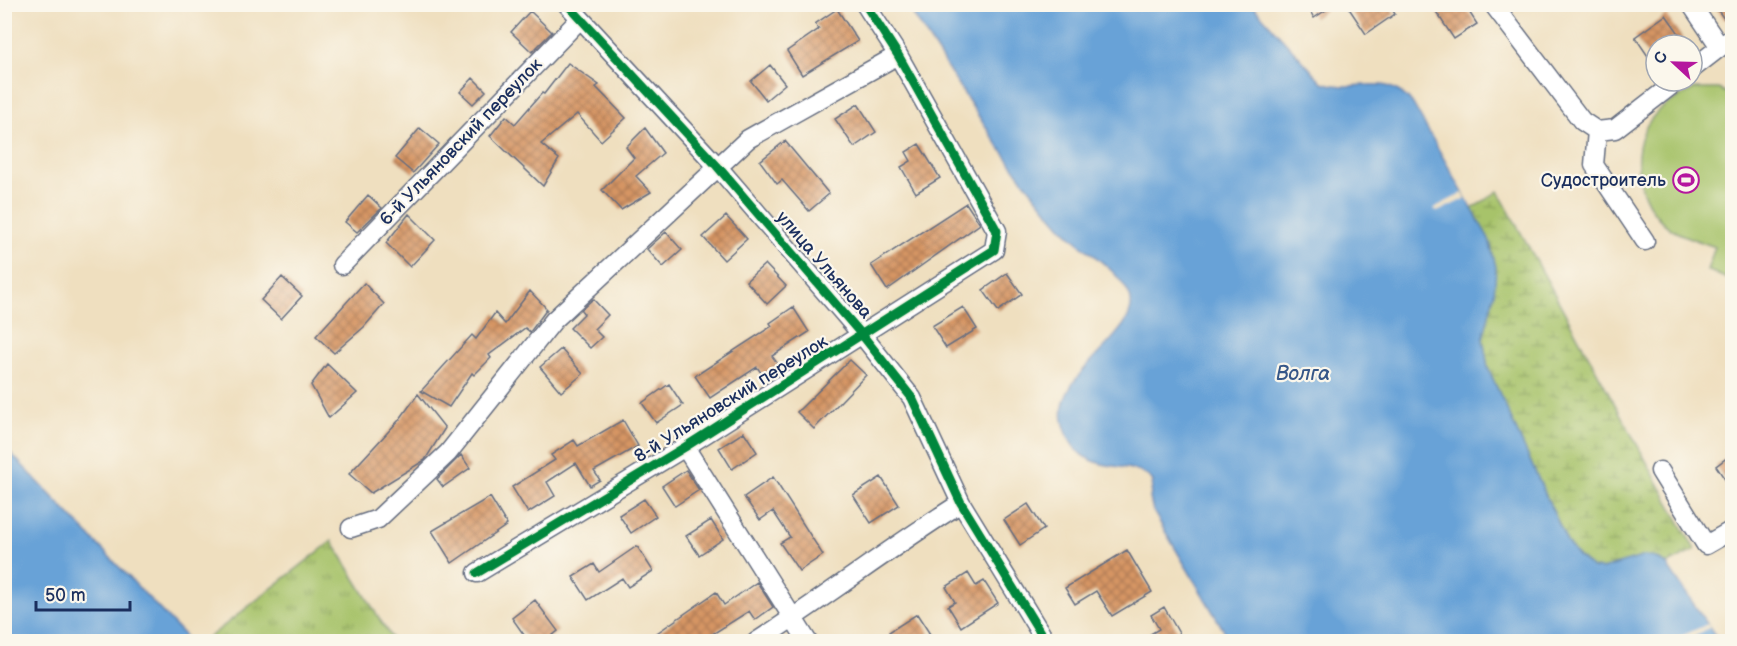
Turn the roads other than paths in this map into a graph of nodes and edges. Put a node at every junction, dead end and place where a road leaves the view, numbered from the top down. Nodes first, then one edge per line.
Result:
1 (567, 4) edge
2 (865, 4) edge
3 (1691, 4) edge
4 (1498, 6) edge
5 (580, 19) junction
6 (1726, 43) edge
7 (898, 55) junction
8 (1704, 60) edge
9 (1662, 93) edge
10 (1597, 131) junction
11 (717, 166) junction
12 (1645, 241) dead end
13 (342, 265) dead end
14 (863, 336) junction
15 (685, 447) junction
16 (1659, 471) dead end
17 (961, 503) junction
18 (351, 528) dead end
19 (1732, 530) edge
20 (477, 573) dead end
21 (792, 618) junction
22 (756, 642) edge
23 (808, 642) edge
24 (1047, 642) edge

1 - 5 street, улица Ульянова
2 - 7 street
3 - 6 street
4 - 10 street
5 - 11 street, улица Ульянова
5 - 13 street, 6-й Ульяновский переулок
6 - 8 street
7 - 11 street
7 - 14 street, 8-й Ульяновский переулок
9 - 10 street
10 - 12 street
11 - 14 street, улица Ульянова
11 - 18 street
14 - 15 street, 8-й Ульяновский переулок
14 - 17 street, улица Ульянова
15 - 20 street, 8-й Ульяновский переулок
15 - 21 street
16 - 19 street
17 - 21 street
17 - 24 street, улица Ульянова
21 - 22 street
21 - 23 street

